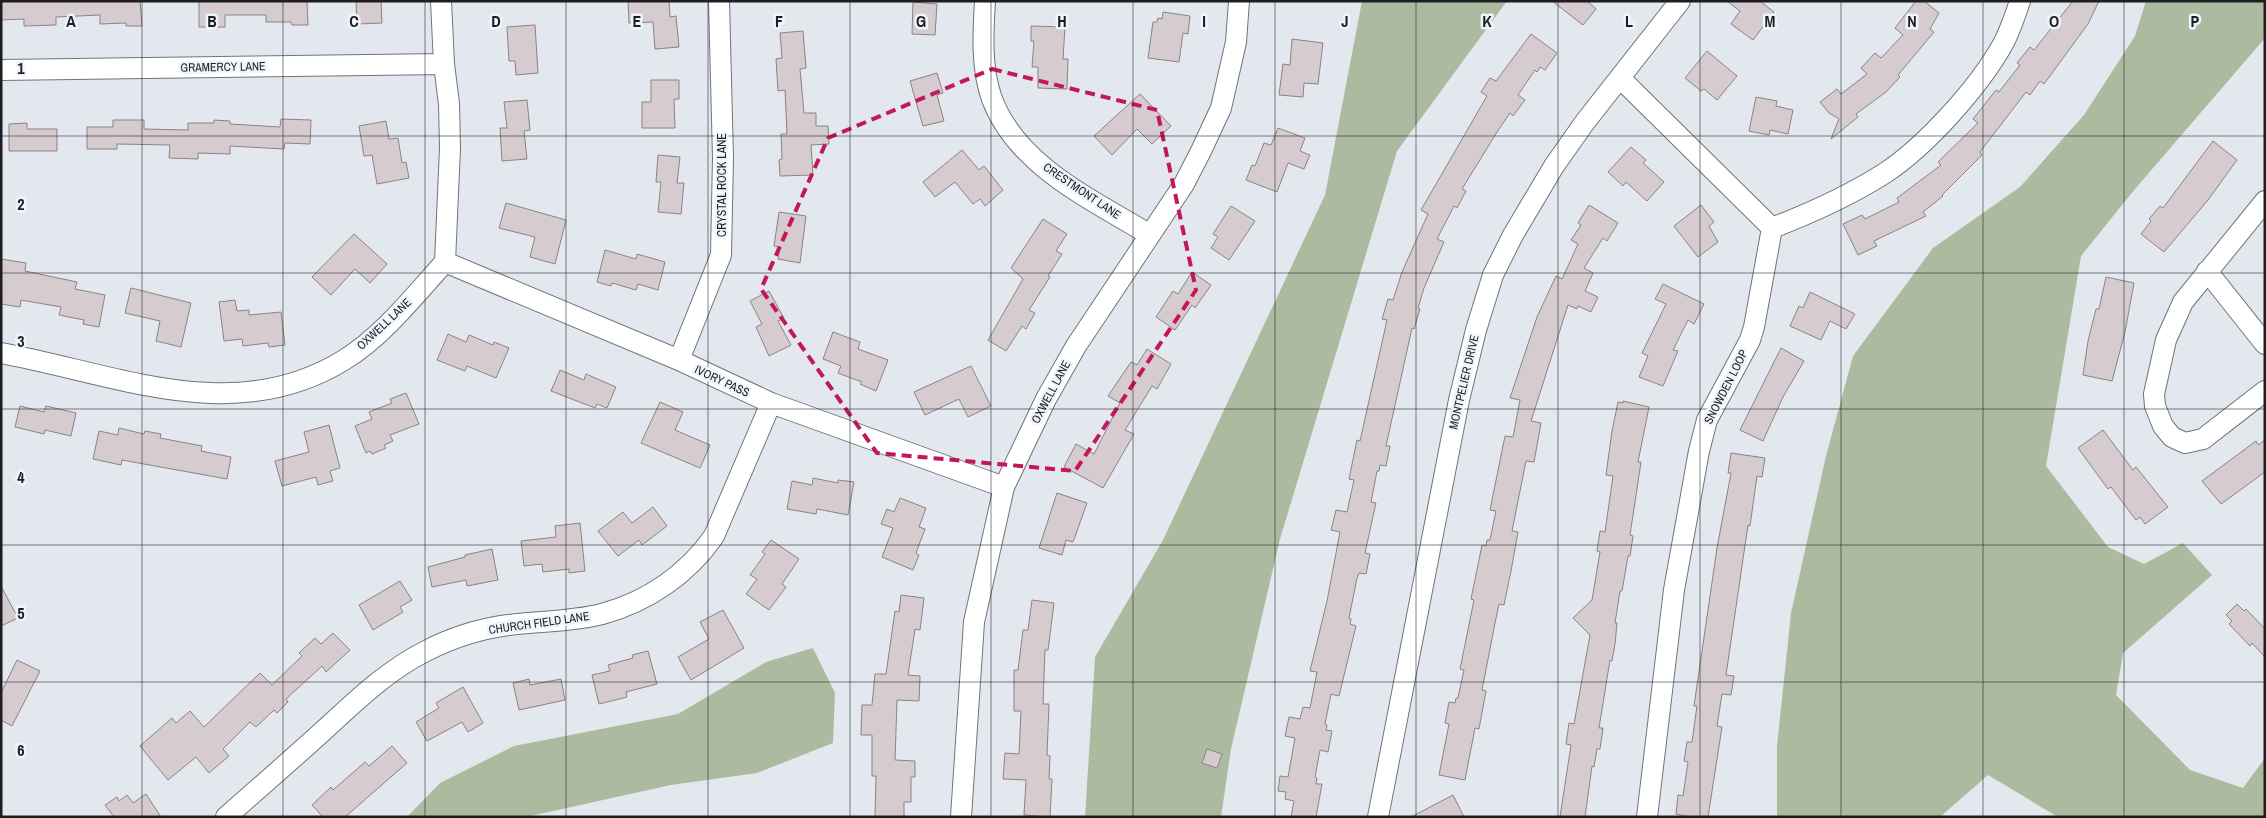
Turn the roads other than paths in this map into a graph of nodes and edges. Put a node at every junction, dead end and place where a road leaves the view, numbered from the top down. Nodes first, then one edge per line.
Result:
1 (441, 1) edge
2 (719, 1) edge
3 (985, 1) edge
4 (1239, 1) edge
5 (1680, 1) edge
6 (2020, 1) edge
7 (444, 64) junction
8 (1, 70) edge
9 (1620, 78) junction
10 (2265, 201) edge
11 (1772, 228) junction
12 (1150, 235) junction
13 (445, 262) junction
14 (2207, 271) junction
15 (2265, 344) edge
16 (1, 353) edge
17 (679, 360) junction
18 (2265, 391) edge
19 (771, 403) junction
20 (1004, 487) junction
21 (226, 817) edge
22 (961, 817) edge
23 (1378, 817) edge
24 (1646, 817) edge

1 - 7 street
2 - 17 street, CRYSTAL ROCK LANE
3 - 12 street, CRESTMONT LANE
4 - 12 street, OXWELL LANE
5 - 9 street, MONTPELIER DRIVE
6 - 11 street
7 - 8 street, GRAMERCY LANE
7 - 13 street
9 - 11 street
9 - 23 street, MONTPELIER DRIVE
10 - 14 street
11 - 24 street, SNOWDEN LOOP
12 - 20 street, OXWELL LANE
13 - 16 street, OXWELL LANE
13 - 17 street, IVORY PASS
14 - 15 street
14 - 18 street
17 - 19 street, IVORY PASS
19 - 20 street, IVORY PASS
19 - 21 street, CHURCH FIELD LANE
20 - 22 street, OXWELL LANE

